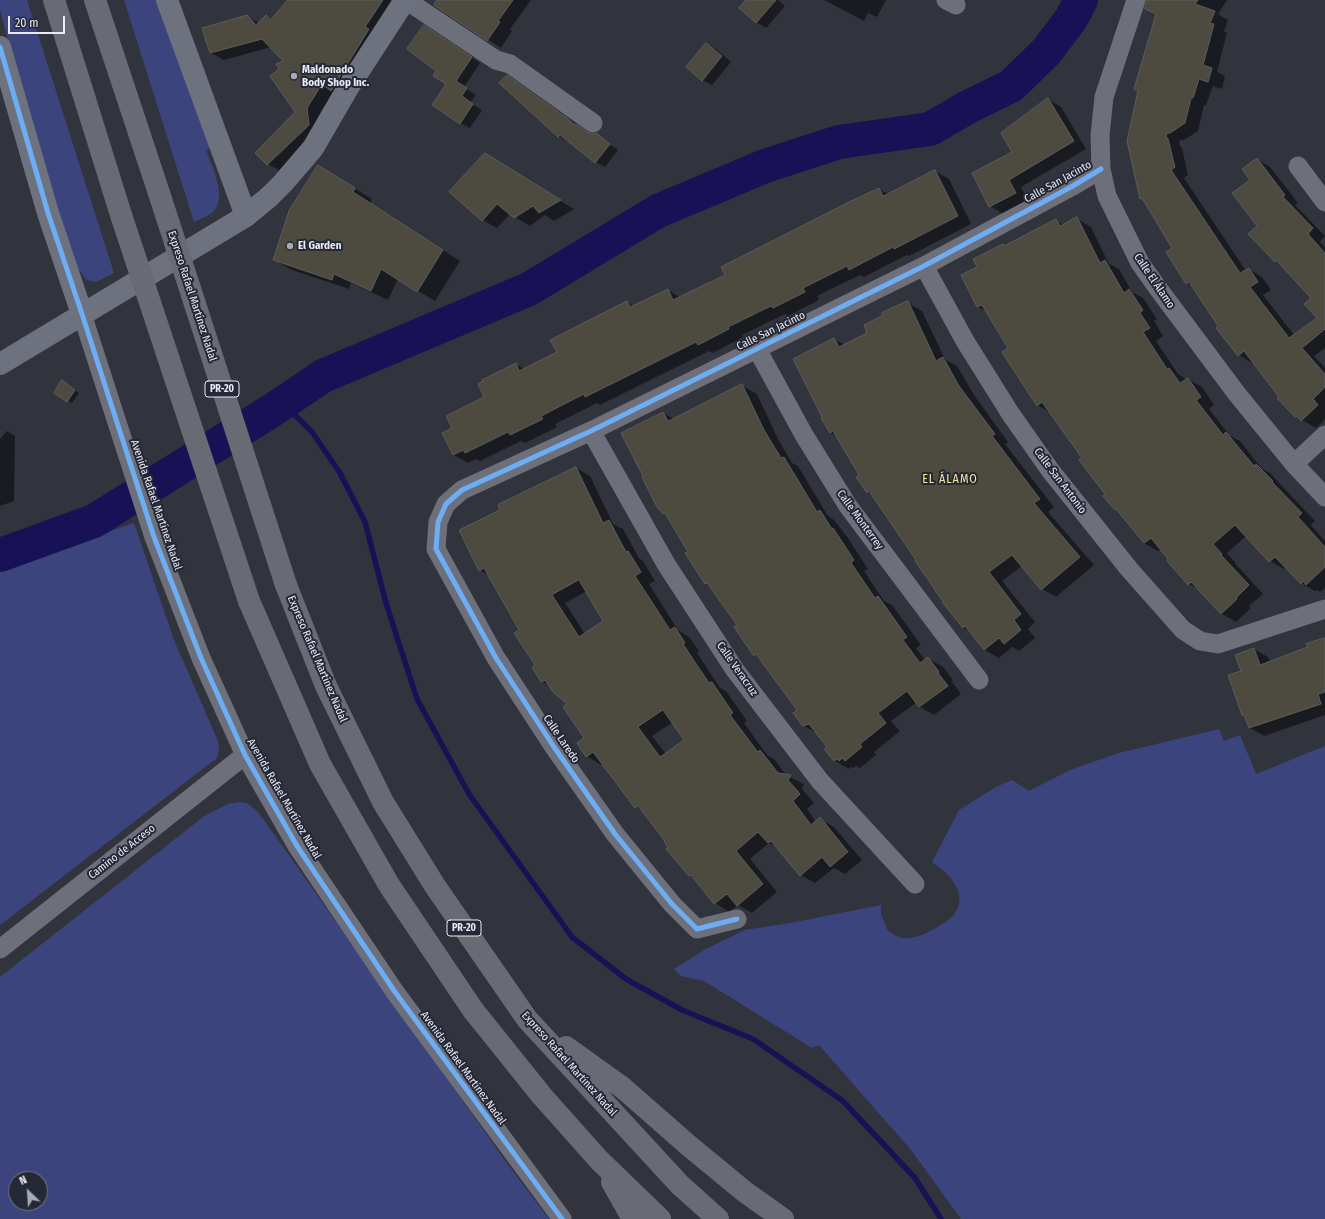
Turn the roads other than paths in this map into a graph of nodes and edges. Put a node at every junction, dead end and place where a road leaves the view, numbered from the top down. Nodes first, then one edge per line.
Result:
1 (54, 0) edge
2 (95, 0) edge
3 (168, 0) edge
4 (405, 0) edge
5 (1136, 0) edge
6 (0, 47) edge
7 (593, 123) dead end
8 (1298, 166) dead end
9 (1101, 169) junction
10 (1325, 202) edge
11 (246, 216) junction
12 (924, 266) junction
13 (82, 314) junction
14 (757, 349) junction
15 (0, 364) edge
16 (591, 431) junction
17 (1325, 435) edge
18 (1294, 464) junction
19 (1325, 497) edge
20 (446, 504) joint
21 (1325, 609) edge
22 (979, 680) dead end
23 (245, 754) junction
24 (915, 884) dead end
25 (736, 919) dead end
26 (0, 949) edge
27 (527, 1019) junction
28 (599, 1160) junction
29 (562, 1219) edge
30 (633, 1219) edge
31 (660, 1219) edge
32 (718, 1219) edge
33 (783, 1219) edge

1 - 28 highway, bridge
2 - 27 highway, Expreso Rafael Martínez Nadal / PR-20, bridge
3 - 11 street
4 - 7 street
4 - 11 street
5 - 9 street, Calle El Álamo
6 - 13 street
8 - 10 street
9 - 12 street, Calle San Jacinto
9 - 18 street, Calle El Álamo
11 - 13 street
12 - 14 street, Calle San Jacinto
12 - 21 street, Calle San Antonio
13 - 15 street
13 - 23 street, Avenida Rafael Martínez Nadal
14 - 16 street, Calle San Jacinto
14 - 22 street, Calle Monterrey
16 - 20 street, Calle San Jacinto
16 - 24 street, Calle Veracruz
17 - 18 street
18 - 19 street, Calle El Álamo
20 - 25 street, Calle Laredo
23 - 26 street, Camino de Acceso
23 - 29 street, Avenida Rafael Martínez Nadal
27 - 32 highway, Expreso Rafael Martínez Nadal / PR-20
27 - 33 highway
28 - 30 highway
28 - 31 highway

